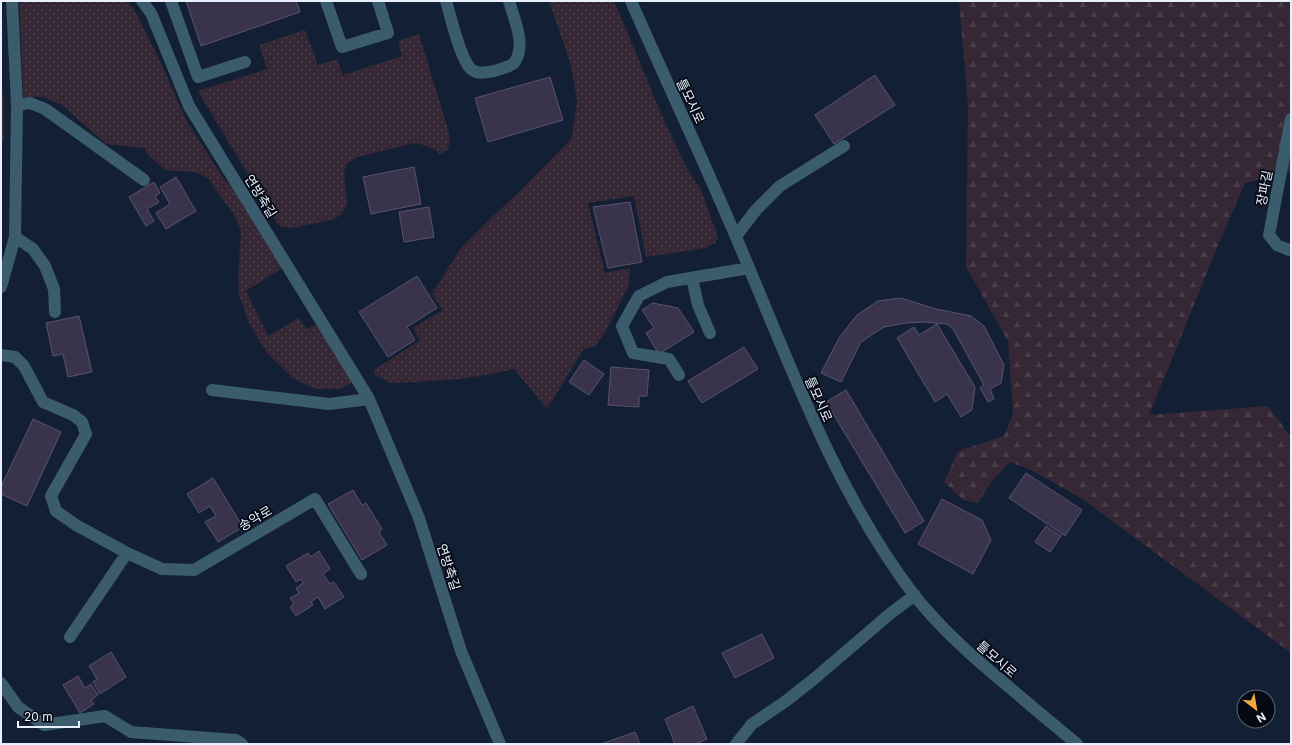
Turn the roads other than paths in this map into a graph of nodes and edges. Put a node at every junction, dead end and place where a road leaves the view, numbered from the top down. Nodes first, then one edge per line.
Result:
1 (12, 1) edge
2 (142, 1) edge
3 (170, 1) edge
4 (326, 1) edge
5 (378, 1) edge
6 (446, 1) edge
7 (509, 1) edge
8 (631, 1) edge
9 (245, 62) dead end
10 (17, 105) junction
11 (1291, 119) edge
12 (844, 146) dead end
13 (144, 180) dead end
14 (736, 236) junction
15 (15, 237) junction
16 (1291, 249) edge
17 (749, 268) junction
18 (692, 278) junction
19 (1, 288) edge
20 (55, 312) dead end
21 (710, 333) dead end
22 (1, 355) edge
23 (680, 375) dead end
24 (212, 390) dead end
25 (369, 399) junction
26 (127, 553) junction
27 (361, 574) dead end
28 (915, 595) junction
29 (70, 637) dead end
30 (1, 683) edge
31 (242, 744) edge
32 (500, 744) edge
33 (736, 744) edge
34 (1077, 744) edge

1 - 10 street
2 - 25 street, 연방축길
3 - 9 street
4 - 5 street
6 - 7 street
8 - 14 street, 틀모시로
10 - 13 street
10 - 15 street
11 - 16 street, 장파길
12 - 14 street
14 - 17 street, 틀모시로
15 - 19 street
15 - 20 street
17 - 18 street
17 - 28 street, 틀모시로
18 - 21 street
18 - 23 street
22 - 26 street, 송악로
24 - 25 street
25 - 32 street, 연방축길
26 - 27 street, 송악로
26 - 29 street
28 - 33 street
28 - 34 street, 틀모시로
30 - 31 street

